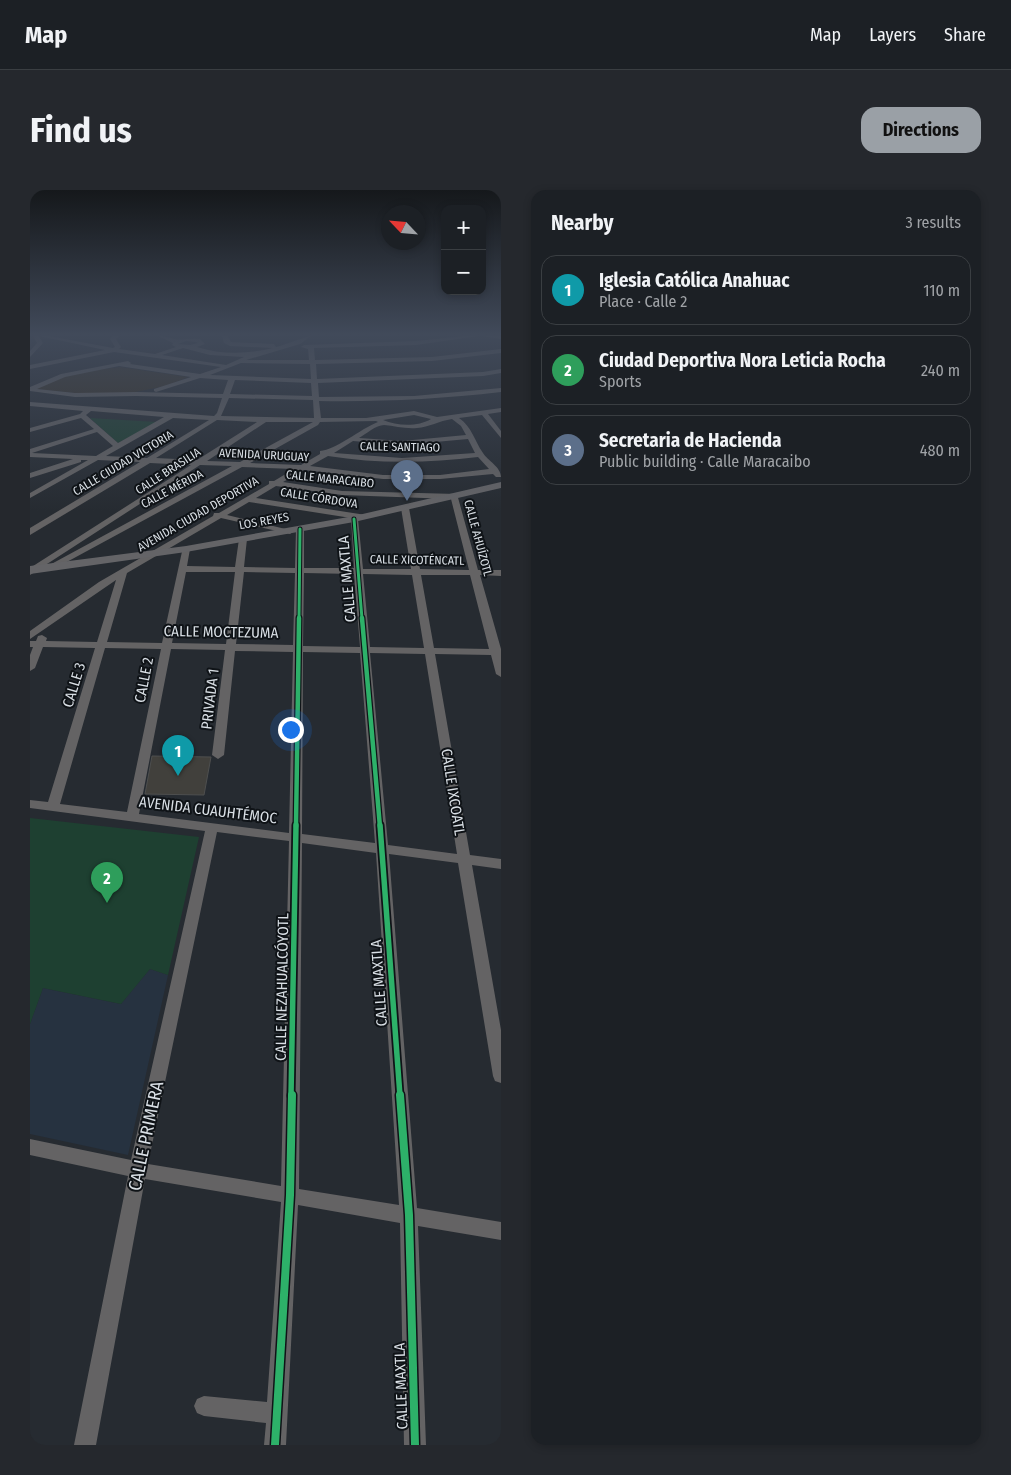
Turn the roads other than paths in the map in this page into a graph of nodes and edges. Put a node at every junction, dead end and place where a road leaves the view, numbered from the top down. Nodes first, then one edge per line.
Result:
1 (470, 394) edge
2 (57, 395) edge
3 (118, 395) edge
4 (138, 395) edge
5 (176, 395) edge
6 (315, 395) edge
7 (352, 395) edge
8 (392, 395) edge
9 (227, 397) junction
10 (315, 400) junction
11 (476, 400) dead end
12 (30, 404) edge
13 (52, 406) junction
14 (88, 409) junction
15 (484, 409) junction
16 (501, 410) edge
17 (30, 412) edge
18 (402, 413) junction
19 (82, 415) junction
20 (171, 416) junction
21 (452, 416) junction
22 (217, 418) junction
23 (436, 418) junction
24 (266, 419) junction
25 (318, 420) junction
26 (380, 421) junction
27 (30, 430) edge
28 (98, 430) junction
29 (501, 436) edge
30 (471, 437) junction
31 (347, 439) junction
32 (117, 446) junction
33 (30, 450) edge
34 (323, 453) junction
35 (30, 454) edge
36 (480, 455) junction
37 (85, 457) junction
38 (96, 458) junction
39 (148, 460) junction
40 (201, 463) junction
41 (241, 464) junction
42 (299, 467) junction
43 (499, 474) edge
44 (30, 476) edge
45 (272, 483) junction
46 (501, 485) edge
47 (30, 496) edge
48 (452, 497) junction
49 (246, 498) junction
50 (405, 508) junction
51 (216, 515) junction
52 (359, 518) junction
53 (295, 530) junction
54 (30, 532) edge
55 (243, 539) junction
56 (186, 548) junction
57 (157, 552) junction
58 (144, 554) junction
59 (49, 568) junction
60 (183, 569) junction
61 (240, 570) junction
62 (300, 570) junction
63 (31, 571) edge
64 (359, 571) junction
65 (123, 572) junction
66 (416, 572) junction
67 (475, 573) junction
68 (501, 573) edge
69 (47, 623) junction
70 (30, 630) edge
71 (30, 636) edge
72 (35, 644) edge
73 (102, 645) junction
74 (166, 646) junction
75 (232, 647) junction
76 (298, 648) junction
77 (365, 650) junction
78 (431, 651) junction
79 (498, 652) edge
80 (30, 668) edge
81 (501, 674) edge
82 (218, 755) dead end
83 (30, 804) edge
84 (53, 807) junction
85 (132, 817) junction
86 (212, 827) junction
87 (297, 838) junction
88 (382, 849) junction
89 (464, 859) junction
90 (501, 864) edge
91 (501, 1076) edge
92 (31, 1151) edge
93 (138, 1170) junction
94 (290, 1195) junction
95 (409, 1215) junction
96 (501, 1231) edge
97 (204, 1406) dead end
98 (278, 1414) junction
99 (85, 1445) edge
100 (275, 1445) edge
101 (415, 1445) edge

1 - 11 street
2 - 3 street
4 - 14 street
5 - 9 street
6 - 10 street
7 - 10 street
8 - 18 street
9 - 10 street
9 - 22 street
10 - 25 street
12 - 13 street
13 - 14 street
13 - 17 street
14 - 19 street
14 - 20 street
15 - 16 street
15 - 21 street
15 - 29 street
18 - 23 street
18 - 26 street
19 - 27 street
19 - 28 street
20 - 22 street
20 - 32 street
21 - 23 street
21 - 30 street
22 - 24 street
22 - 39 street, CALLE CIUDAD VICTORIA
23 - 26 street
24 - 25 street
24 - 40 street, CALLE BRASILIA
25 - 26 street
25 - 41 street, CALLE MÉRIDA
26 - 31 street, AVENIDA CIUDAD DEPORTIVA
28 - 32 street
28 - 33 street
30 - 31 street
30 - 36 street
31 - 34 street, AVENIDA CIUDAD DEPORTIVA
32 - 38 street
34 - 36 street, CALLE SANTIAGO
34 - 42 street, AVENIDA CIUDAD DEPORTIVA
35 - 37 street, AVENIDA URUGUAY
36 - 43 street
37 - 38 street, AVENIDA URUGUAY
37 - 44 street
38 - 39 street, AVENIDA URUGUAY
38 - 47 street
39 - 40 street, AVENIDA URUGUAY
39 - 54 street, CALLE CIUDAD VICTORIA
40 - 41 street, AVENIDA URUGUAY
40 - 63 street, CALLE BRASILIA
41 - 42 street, AVENIDA URUGUAY
41 - 59 street, CALLE MÉRIDA
42 - 43 street, AVENIDA URUGUAY
42 - 45 street, AVENIDA CIUDAD DEPORTIVA
45 - 48 street, CALLE MARACAIBO
45 - 49 street, AVENIDA CIUDAD DEPORTIVA
46 - 48 main road, LOS REYES
48 - 50 main road, LOS REYES
48 - 67 street, CALLE AHUÍZOTL
49 - 51 street, AVENIDA CIUDAD DEPORTIVA
49 - 52 street, CALLE CÓRDOVA
50 - 52 main road, LOS REYES
50 - 66 street, CALLE IXCOATL
51 - 53 street
51 - 57 street, AVENIDA CIUDAD DEPORTIVA
51 - 58 street, AVENIDA CIUDAD DEPORTIVA
52 - 53 main road, LOS REYES
52 - 64 street, CALLE MAXTLA
53 - 55 main road, LOS REYES
53 - 62 street, CALLE NEZAHUALCÓYOTL
55 - 56 main road, LOS REYES
55 - 61 street, PRIVADA 1
56 - 57 main road, LOS REYES
56 - 60 street, CALLE 2
57 - 58 main road, LOS REYES
57 - 65 street, AVENIDA CIUDAD DEPORTIVA
58 - 59 main road, LOS REYES
58 - 70 street, AVENIDA CIUDAD DEPORTIVA
59 - 63 main road, LOS REYES
60 - 61 street, CALLE XICOTÉNCATL
60 - 74 street, CALLE 2
61 - 62 street, CALLE XICOTÉNCATL
61 - 75 street, PRIVADA 1
62 - 64 street, CALLE XICOTÉNCATL
62 - 76 street, CALLE NEZAHUALCÓYOTL
64 - 66 street, CALLE XICOTÉNCATL
64 - 77 street, CALLE MAXTLA
65 - 69 street, AVENIDA CIUDAD DEPORTIVA
65 - 73 street, CALLE 3
66 - 67 street, CALLE XICOTÉNCATL
66 - 78 street, CALLE IXCOATL
67 - 68 street, CALLE XICOTÉNCATL
67 - 79 street, CALLE AHUÍZOTL
69 - 71 street, AVENIDA CIUDAD DEPORTIVA
69 - 72 street
72 - 73 street, CALLE MOCTEZUMA
72 - 80 street
73 - 74 street, CALLE MOCTEZUMA
73 - 84 street, CALLE 3
74 - 75 street, CALLE MOCTEZUMA
74 - 85 street, CALLE 2
75 - 76 street, CALLE MOCTEZUMA
75 - 82 street, PRIVADA 1
76 - 77 street, CALLE MOCTEZUMA
76 - 87 street, CALLE NEZAHUALCÓYOTL
77 - 78 street, CALLE MOCTEZUMA
77 - 88 street, CALLE MAXTLA
78 - 79 street, CALLE MOCTEZUMA
78 - 89 street, CALLE IXCOATL
79 - 81 street, CALLE AHUÍZOTL
83 - 84 street, AVENIDA CUAUHTÉMOC
84 - 85 street, AVENIDA CUAUHTÉMOC
85 - 86 street, AVENIDA CUAUHTÉMOC
86 - 87 street, AVENIDA CUAUHTÉMOC
86 - 93 street, CALLE PRIMERA
87 - 88 street, AVENIDA CUAUHTÉMOC
87 - 94 street, CALLE NEZAHUALCÓYOTL
88 - 89 street, AVENIDA CUAUHTÉMOC
88 - 95 street, CALLE MAXTLA
89 - 90 street, AVENIDA CUAUHTÉMOC
89 - 91 street, CALLE IXCOATL
92 - 93 street
93 - 94 street
93 - 99 street, CALLE PRIMERA
94 - 95 street
94 - 98 street, CALLE NEZAHUALCÓYOTL
95 - 96 street
95 - 101 street, CALLE MAXTLA
97 - 98 street
98 - 100 street, CALLE NEZAHUALCÓYOTL

